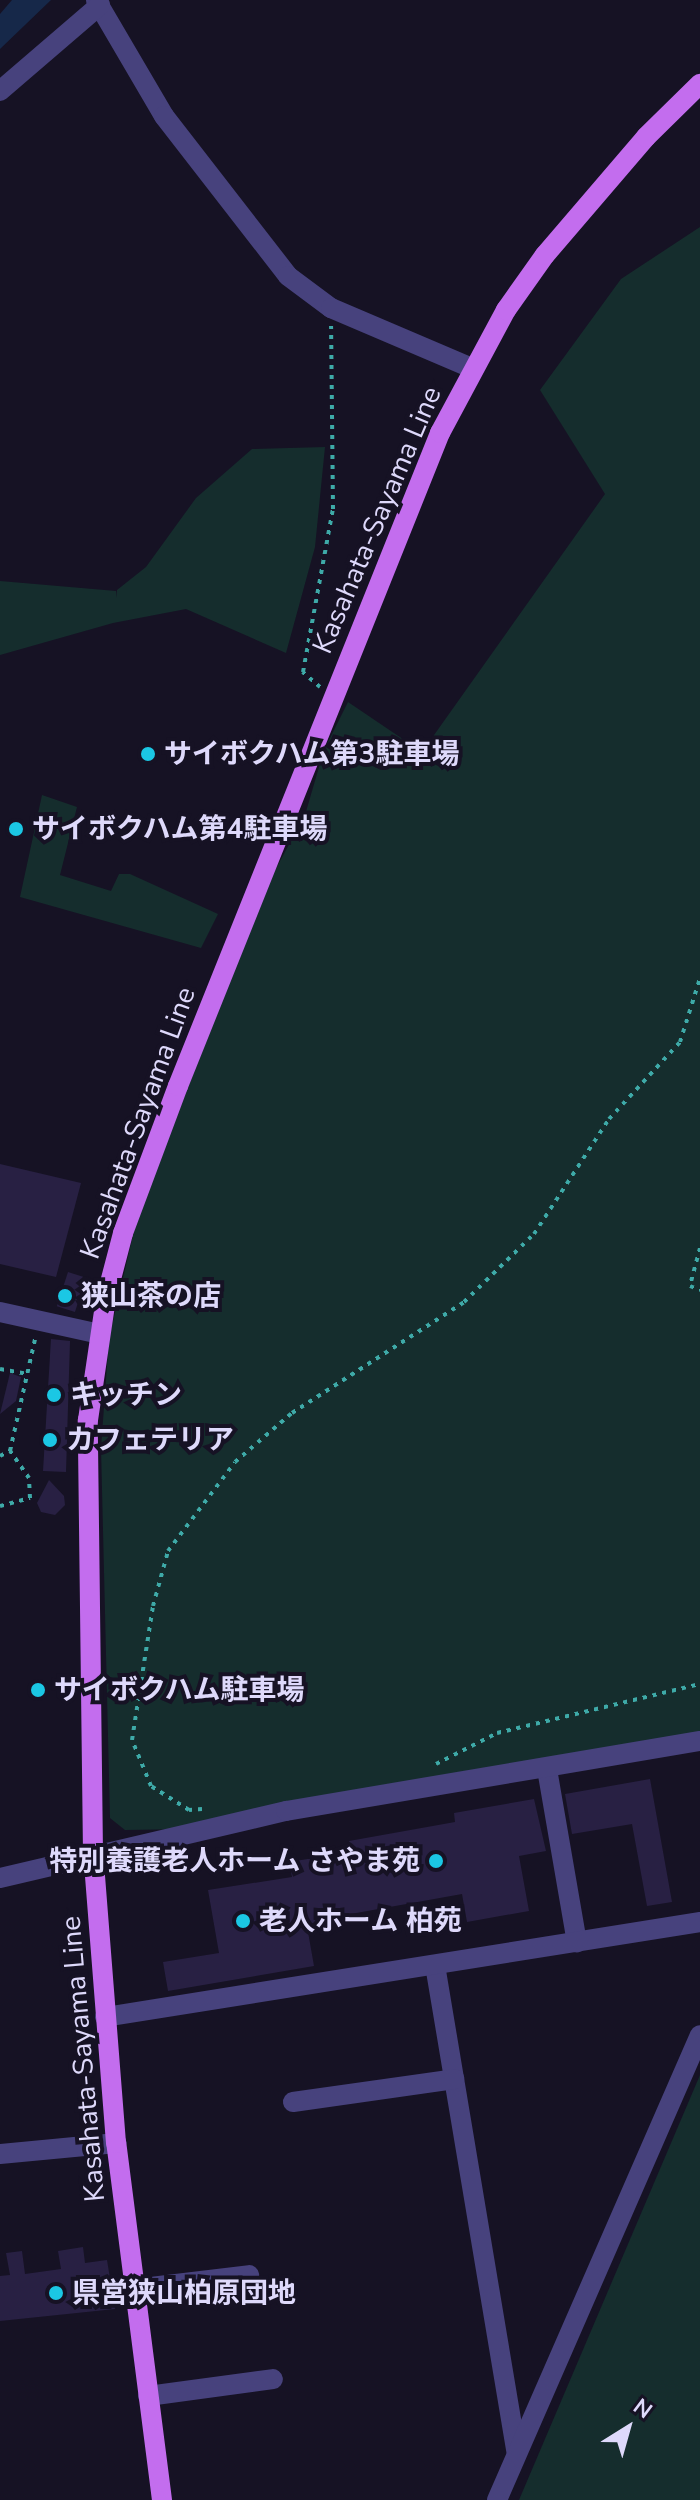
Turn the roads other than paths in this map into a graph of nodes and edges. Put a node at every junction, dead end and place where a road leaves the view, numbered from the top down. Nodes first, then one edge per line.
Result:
1 (98, 2) edge
2 (700, 84) edge
3 (0, 91) edge
4 (472, 368) junction
5 (0, 1312) edge
6 (99, 1334) junction
7 (700, 1741) edge
8 (547, 1769) junction
9 (93, 1853) junction
10 (0, 1878) edge
11 (700, 1922) edge
12 (577, 1942) junction
13 (435, 1965) junction
14 (105, 2017) junction
15 (700, 2035) edge
16 (454, 2079) junction
17 (293, 2102) dead end
18 (116, 2143) junction
19 (0, 2154) edge
20 (249, 2275) dead end
21 (134, 2289) junction
22 (273, 2379) dead end
23 (148, 2396) junction
24 (517, 2452) junction
25 (162, 2500) edge
26 (497, 2500) edge

1 - 3 street
1 - 4 street
2 - 4 main road, Kasahata-Sayama Line
4 - 6 main road, Kasahata-Sayama Line
5 - 6 street
6 - 9 main road, Kasahata-Sayama Line
7 - 8 street
8 - 9 street
8 - 12 street
9 - 10 street
9 - 14 main road, Kasahata-Sayama Line
11 - 12 street
12 - 13 street
13 - 14 street
13 - 16 street
14 - 18 main road, Kasahata-Sayama Line
15 - 24 street
16 - 17 street
16 - 24 street
18 - 19 street
18 - 21 main road, Kasahata-Sayama Line
20 - 21 street
21 - 23 main road, Kasahata-Sayama Line
22 - 23 street
23 - 25 main road, Kasahata-Sayama Line
24 - 26 street

